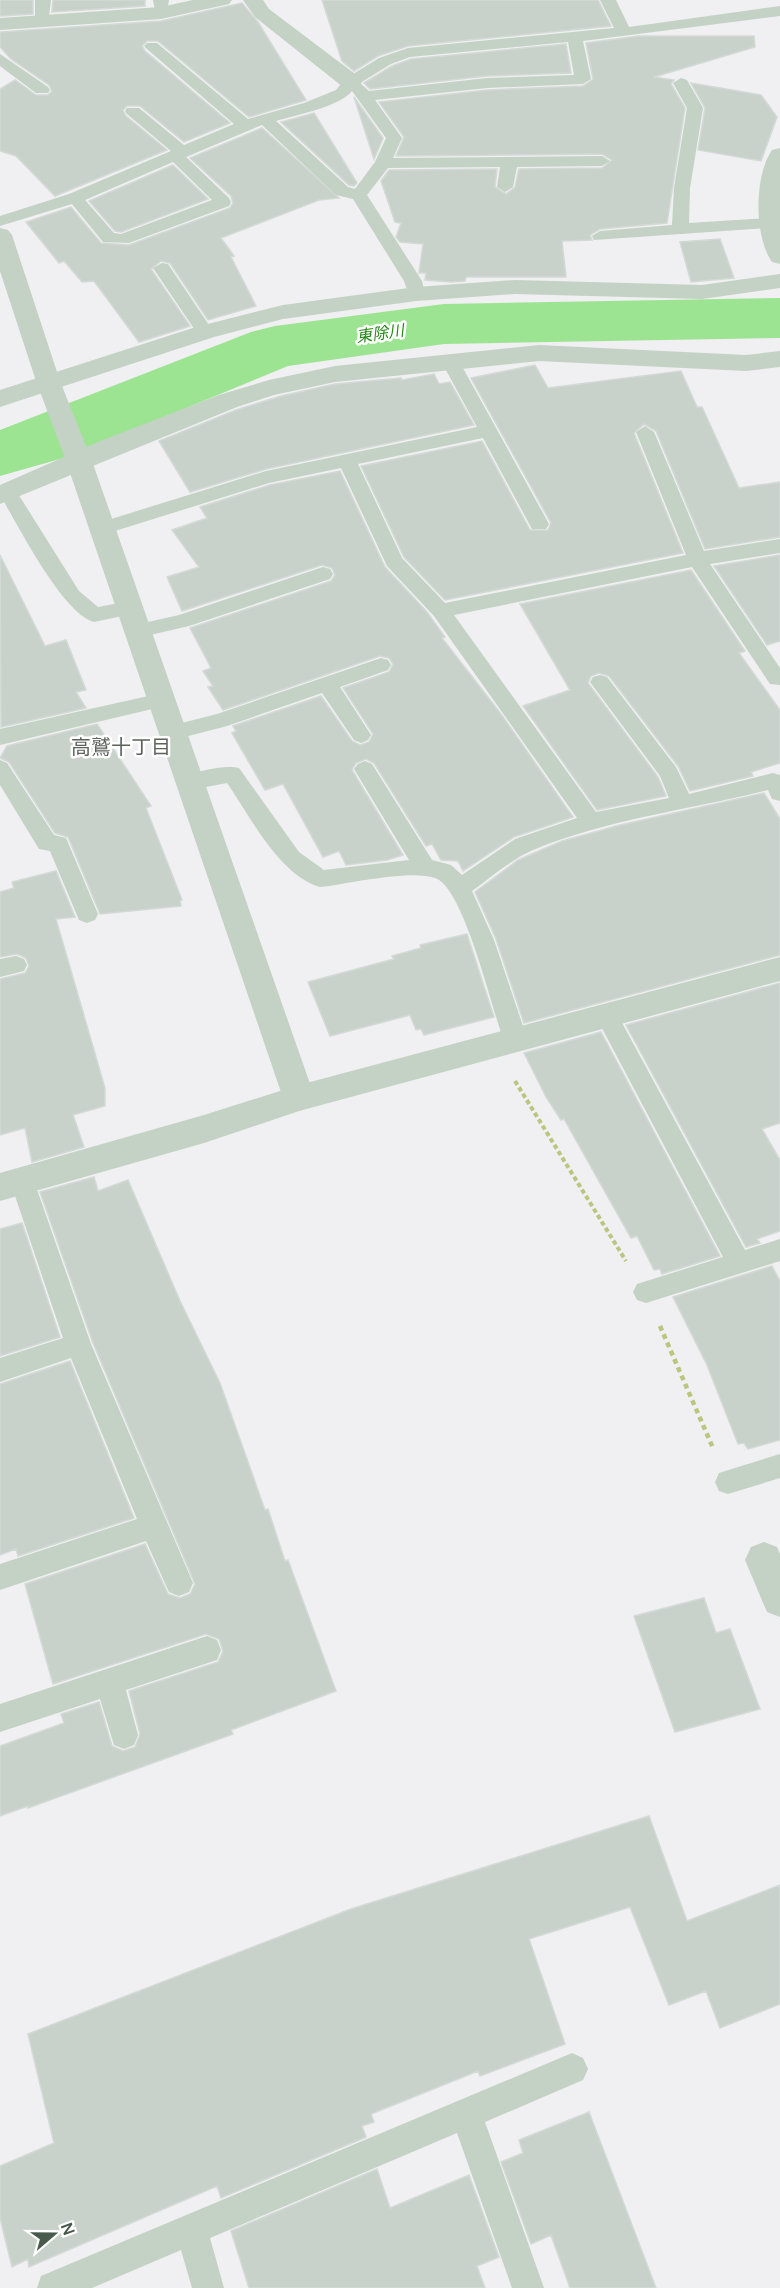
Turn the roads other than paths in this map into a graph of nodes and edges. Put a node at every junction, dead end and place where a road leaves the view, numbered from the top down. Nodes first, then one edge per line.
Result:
1 (43, 0) edge
2 (222, 0) edge
3 (253, 0) edge
4 (608, 0) edge
5 (161, 6) edge
6 (780, 11) edge
7 (43, 21) junction
8 (0, 24) edge
9 (624, 32) junction
10 (575, 38) junction
11 (152, 46) dead end
12 (0, 59) edge
13 (681, 83) dead end
14 (358, 89) junction
15 (42, 90) dead end
16 (133, 111) dead end
17 (266, 120) junction
18 (245, 125) junction
19 (179, 154) junction
20 (780, 155) edge
21 (602, 161) dead end
22 (383, 163) junction
23 (509, 163) junction
24 (504, 187) dead end
25 (359, 195) junction
26 (75, 198) junction
27 (0, 221) edge
28 (769, 223) junction
29 (680, 229) junction
30 (0, 235) edge
31 (600, 236) dead end
32 (780, 257) edge
33 (162, 268) dead end
34 (780, 281) edge
35 (416, 294) junction
36 (205, 332) junction
37 (780, 358) edge
38 (450, 361) junction
39 (48, 381) junction
40 (0, 399) edge
41 (488, 430) junction
42 (645, 432) dead end
43 (346, 459) junction
44 (79, 461) junction
45 (4, 494) edge
46 (539, 524) dead end
47 (102, 529) junction
48 (780, 546) edge
49 (697, 559) junction
50 (323, 574) dead end
51 (441, 611) junction
52 (134, 620) junction
53 (381, 665) dead end
54 (777, 679) dead end
55 (600, 682) dead end
56 (327, 684) junction
57 (162, 700) junction
58 (173, 732) junction
59 (361, 735) dead end
60 (0, 736) edge
61 (0, 768) edge
62 (365, 769) dead end
63 (190, 782) junction
64 (780, 793) edge
65 (682, 803) junction
66 (591, 820) junction
67 (425, 868) junction
68 (461, 887) junction
69 (87, 914) dead end
70 (779, 970) edge
71 (606, 1015) junction
72 (516, 1041) junction
73 (299, 1098) junction
74 (11, 1184) edge
75 (780, 1250) edge
76 (739, 1263) junction
77 (646, 1292) dead end
78 (78, 1344) junction
79 (0, 1370) edge
80 (780, 1466) edge
81 (728, 1482) dead end
82 (153, 1526) junction
83 (764, 1560) dead end
84 (0, 1576) edge
85 (179, 1583) dead end
86 (780, 1599) edge
87 (207, 1650) dead end
88 (110, 1682) junction
89 (0, 1718) edge
90 (124, 1735) dead end
91 (572, 2069) dead end
92 (466, 2113) junction
93 (192, 2230) junction
94 (53, 2288) edge
95 (208, 2288) edge
96 (528, 2288) edge

1 - 7 lane
2 - 5 street
3 - 14 street
4 - 9 lane
5 - 7 street
6 - 9 lane
7 - 8 street
9 - 10 lane
10 - 14 lane
10 - 14 lane
11 - 18 lane
12 - 15 lane
13 - 29 lane
14 - 17 lane
14 - 22 lane
16 - 19 lane
17 - 18 lane
17 - 25 lane
18 - 19 lane
19 - 26 lane
19 - 26 lane
20 - 28 street
21 - 23 lane
22 - 23 lane
22 - 25 lane
23 - 24 lane
25 - 35 lane
26 - 27 lane
28 - 29 lane
28 - 32 street
29 - 31 lane
30 - 39 street
33 - 36 lane
34 - 35 street
35 - 36 street
36 - 39 street
37 - 38 street
38 - 41 lane
38 - 44 street
39 - 40 street
39 - 44 street
41 - 43 lane
41 - 46 lane
42 - 49 lane
43 - 47 lane
43 - 51 lane
44 - 45 street
44 - 47 street
45 - 52 lane
47 - 52 street
48 - 49 lane
49 - 51 lane
49 - 54 lane
50 - 52 lane
51 - 66 lane
52 - 57 street
53 - 56 lane
55 - 65 lane
56 - 58 lane
56 - 59 lane
57 - 58 street
57 - 60 lane
58 - 63 street
61 - 69 lane
62 - 67 lane
63 - 67 lane
63 - 73 street
64 - 65 lane
65 - 66 lane
66 - 68 lane
67 - 68 lane
68 - 72 lane
70 - 71 street
71 - 72 street
71 - 76 lane
72 - 73 street
73 - 74 street
74 - 78 lane
75 - 76 lane
76 - 77 lane
78 - 79 lane
78 - 82 lane
80 - 81 lane
82 - 84 lane
82 - 85 lane
83 - 86 street
87 - 88 lane
88 - 89 lane
88 - 90 lane
91 - 92 lane
92 - 93 lane
92 - 96 lane
93 - 94 lane
93 - 95 lane

